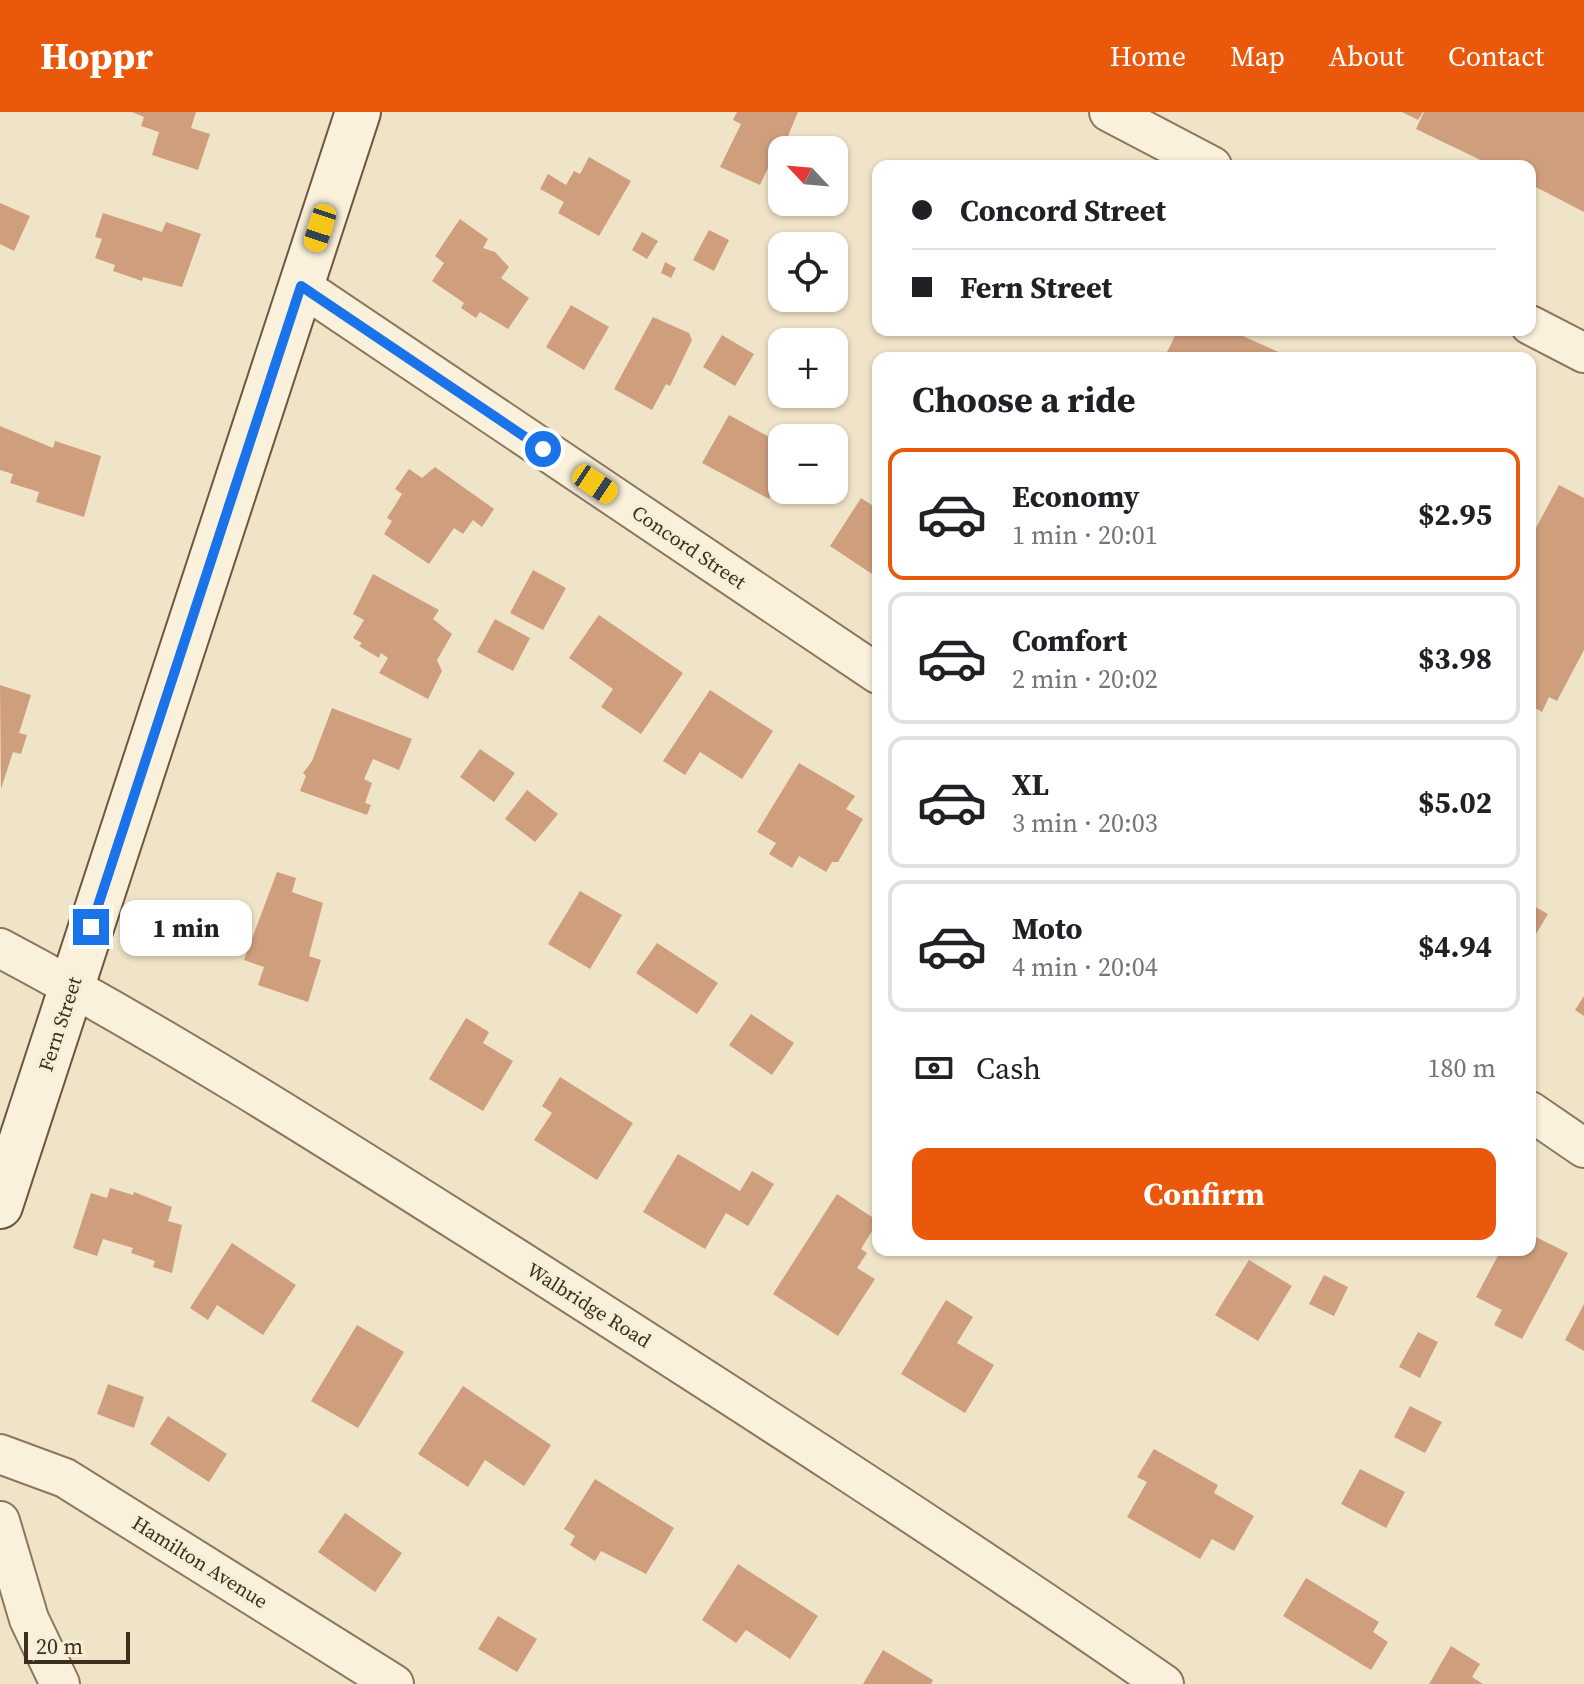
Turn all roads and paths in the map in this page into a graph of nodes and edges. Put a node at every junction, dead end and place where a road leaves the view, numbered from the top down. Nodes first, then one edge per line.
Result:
1 (358, 112) edge
2 (1109, 112) edge
3 (1201, 160) edge
4 (301, 286) junction
5 (1536, 328) edge
6 (1584, 353) edge
7 (872, 670) edge
8 (0, 948) edge
9 (72, 986) junction
10 (1536, 1115) edge
11 (1584, 1148) edge
12 (0, 1206) edge
13 (0, 1454) edge
14 (0, 1521) edge
15 (60, 1684) edge
16 (394, 1684) edge
17 (1164, 1684) edge

1 - 4 street, Fern Street
2 - 3 street
4 - 7 street, Concord Street
4 - 9 street, Fern Street
5 - 6 street
8 - 9 street, Walbridge Road
9 - 12 street, Fern Street
9 - 17 street, Walbridge Road
10 - 11 street
13 - 16 street, Hamilton Avenue
14 - 15 street

